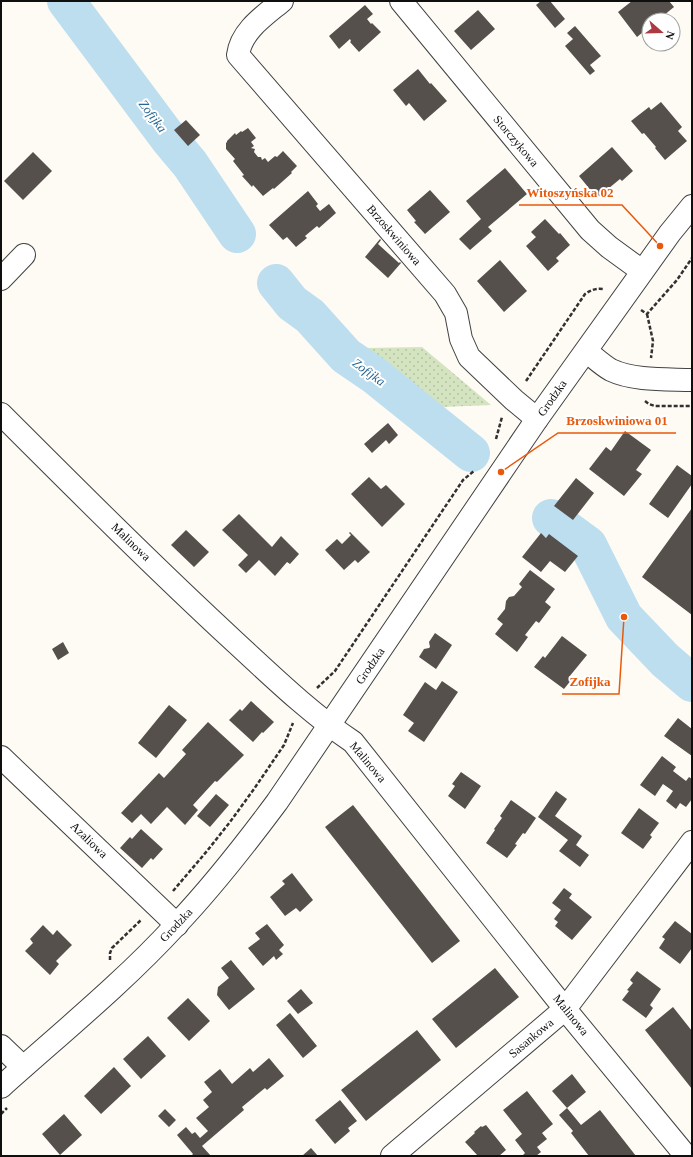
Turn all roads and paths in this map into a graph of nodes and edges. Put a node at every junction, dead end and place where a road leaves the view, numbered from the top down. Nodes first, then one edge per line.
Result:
1 (282, 1) edge
2 (400, 1) edge
3 (692, 206) edge
4 (24, 255) dead end
5 (692, 258) edge
6 (642, 271) junction
7 (1, 279) edge
8 (622, 300) junction
9 (586, 351) junction
10 (692, 380) edge
11 (514, 400) junction
12 (1, 414) edge
13 (537, 419) junction
14 (494, 442) dead end
15 (478, 468) dead end
16 (304, 705) junction
17 (329, 726) junction
18 (1, 757) edge
19 (692, 842) edge
20 (158, 906) junction
21 (177, 925) junction
22 (124, 977) junction
23 (566, 1009) junction
24 (1, 1046) edge
25 (23, 1067) junction
26 (7, 1095) edge
27 (1, 1114) edge
28 (392, 1156) edge
29 (686, 1156) edge

1 - 11 street, Brzoskwiniowa
2 - 6 street, Storczykowa
3 - 6 street, Grodzka
4 - 7 street
5 - 8 path
6 - 8 street, Grodzka
8 - 9 street, Grodzka
8 - 11 path
9 - 10 street
9 - 13 street, Grodzka
11 - 13 street, Brzoskwiniowa
11 - 14 path
12 - 16 street, Malinowa
13 - 17 street, Grodzka
15 - 16 path
16 - 17 street, Malinowa
16 - 20 path
17 - 21 street, Grodzka
17 - 23 street, Malinowa
18 - 20 street, Azaliowa
19 - 23 street, Sasankowa
20 - 21 street, Azaliowa
20 - 22 path
21 - 22 street, Grodzka
22 - 25 street, Grodzka
23 - 28 street, Sasankowa
23 - 29 street, Malinowa
24 - 25 street
25 - 26 street, Grodzka
26 - 27 path

